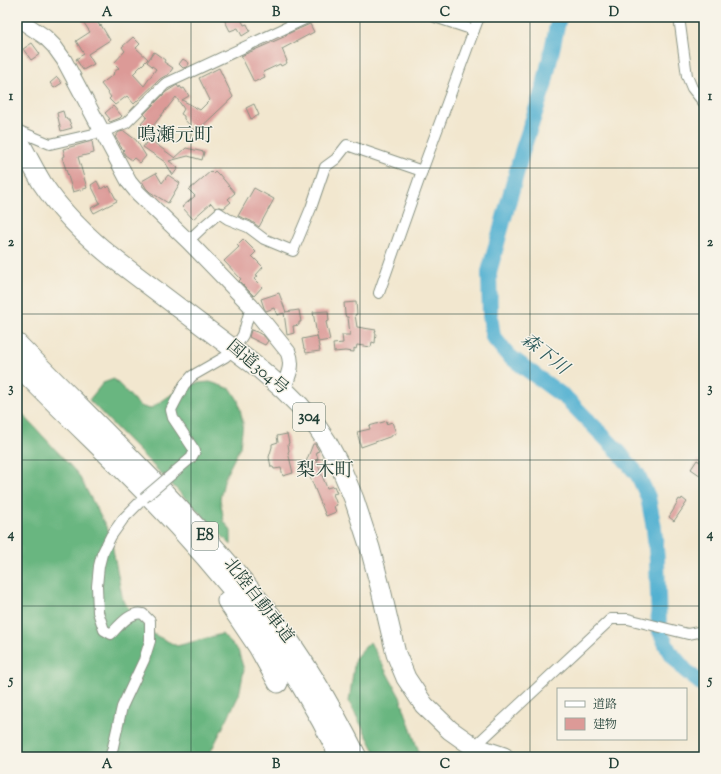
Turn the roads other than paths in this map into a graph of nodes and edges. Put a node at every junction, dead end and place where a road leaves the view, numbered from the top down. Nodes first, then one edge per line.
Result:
1 (309, 17) edge
2 (435, 17) edge
3 (479, 17) edge
4 (679, 17) edge
5 (17, 18) edge
6 (474, 30) junction
7 (704, 103) edge
8 (17, 130) edge
9 (102, 132) junction
10 (17, 137) edge
11 (422, 171) junction
12 (188, 242) junction
13 (379, 293) dead end
14 (251, 306) junction
15 (17, 343) edge
16 (234, 349) junction
17 (17, 365) edge
18 (283, 389) junction
19 (82, 430) junction
20 (704, 631) edge
21 (278, 683) dead end
22 (342, 726) junction
23 (474, 747) junction
24 (110, 757) edge
25 (340, 757) edge
26 (357, 757) edge
27 (360, 757) edge
28 (504, 757) edge

1 - 9 street
2 - 6 street
3 - 6 street
4 - 7 street
5 - 9 street
6 - 11 street
8 - 9 street
9 - 12 street
10 - 16 highway, 国道304号 / 304
11 - 12 street
11 - 13 street
12 - 14 street
14 - 16 street
14 - 18 street
15 - 22 highway, 北陸自動車道 / E8
16 - 18 highway, 国道304号 / 304
16 - 24 street, bridge
17 - 19 highway, 北陸自動車道 / E8
18 - 23 highway, 国道304号 / 304
19 - 21 highway
19 - 25 highway, 北陸自動車道 / E8
20 - 23 street
22 - 26 highway, 北陸自動車道 / E8
22 - 27 highway
23 - 28 highway, 国道304号 / 304

